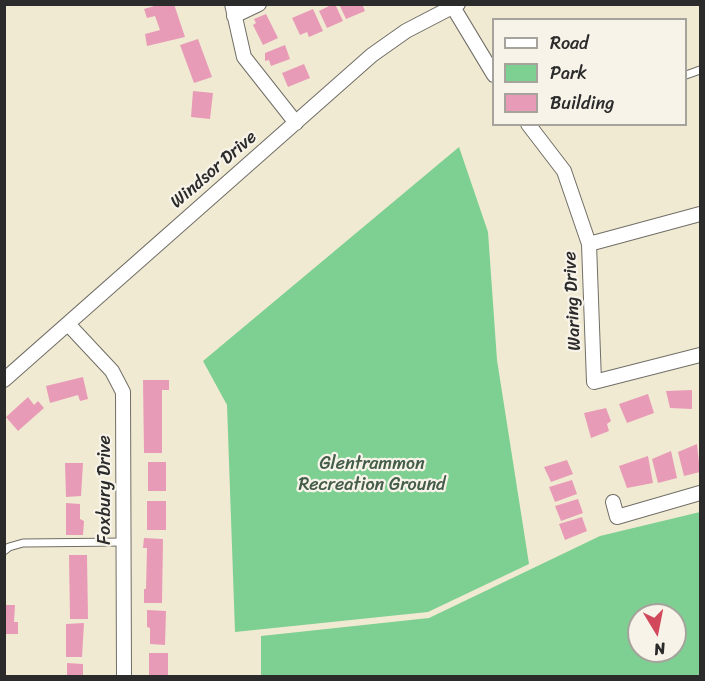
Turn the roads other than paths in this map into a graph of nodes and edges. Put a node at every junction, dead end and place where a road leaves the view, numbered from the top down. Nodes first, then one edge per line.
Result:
1 (259, 4) edge
2 (455, 6) edge
3 (233, 10) edge
4 (492, 71) edge
5 (296, 123) junction
6 (530, 126) edge
7 (700, 214) edge
8 (589, 244) junction
9 (68, 324) junction
10 (700, 355) edge
11 (4, 380) edge
12 (700, 493) edge
13 (613, 502) dead end
14 (124, 542) junction
15 (4, 551) edge
16 (124, 676) edge

1 - 3 street
2 - 4 street
2 - 5 street, Windsor Drive
3 - 5 street
5 - 9 street, Windsor Drive
6 - 8 street, Waring Drive
7 - 8 street
8 - 10 street, Waring Drive
9 - 11 street, Windsor Drive
9 - 14 street, Foxbury Drive
12 - 13 street
14 - 15 lane
14 - 16 street, Foxbury Drive

